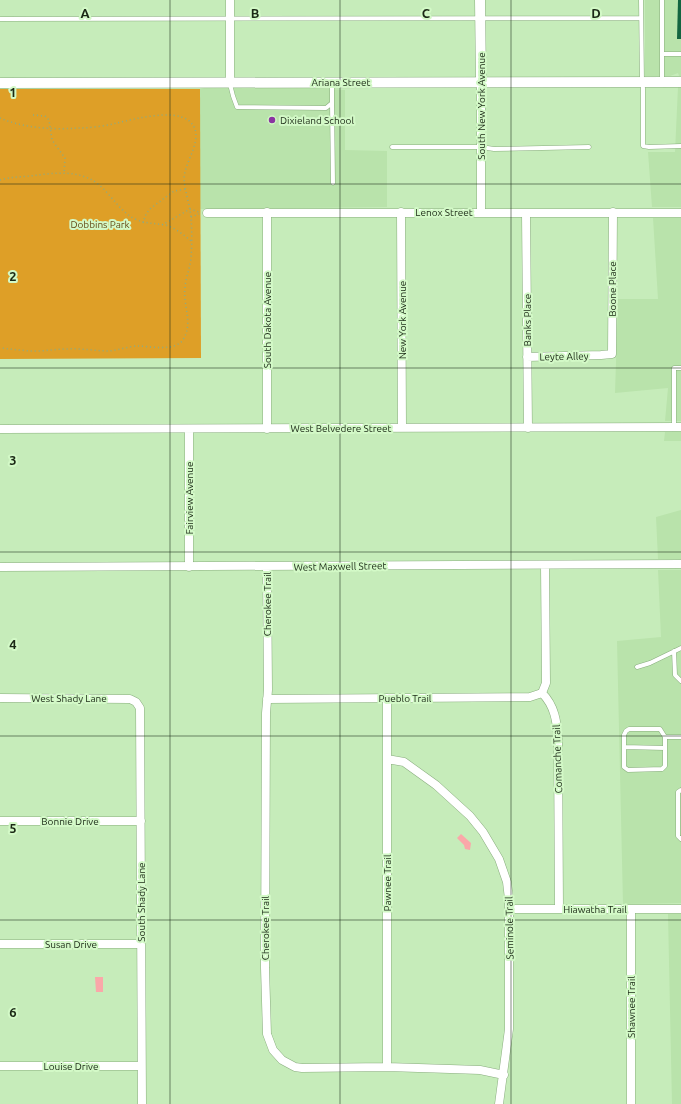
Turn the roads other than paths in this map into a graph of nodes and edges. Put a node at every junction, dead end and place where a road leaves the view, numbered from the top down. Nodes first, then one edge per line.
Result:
1 (230, 0) edge
2 (480, 0) edge
3 (641, 0) edge
4 (662, 0) edge
5 (480, 18) junction
6 (641, 18) junction
7 (0, 19) edge
8 (230, 19) junction
9 (662, 54) junction
10 (681, 54) edge
11 (642, 81) junction
12 (662, 81) junction
13 (0, 82) edge
14 (230, 82) junction
15 (332, 82) junction
16 (481, 82) junction
17 (681, 82) edge
18 (332, 103) junction
19 (681, 146) edge
20 (392, 147) dead end
21 (481, 147) junction
22 (589, 147) dead end
23 (333, 183) dead end
24 (267, 212) junction
25 (401, 212) junction
26 (613, 212) junction
27 (207, 213) dead end
28 (481, 213) junction
29 (526, 213) junction
30 (681, 213) edge
31 (527, 356) junction
32 (601, 356) joint
33 (681, 368) edge
34 (677, 427) edge
35 (402, 428) junction
36 (528, 428) junction
37 (0, 429) edge
38 (189, 429) junction
39 (268, 429) junction
40 (681, 564) edge
41 (545, 565) junction
42 (267, 566) junction
43 (0, 567) edge
44 (189, 567) junction
45 (681, 648) edge
46 (674, 651) junction
47 (638, 667) dead end
48 (681, 681) edge
49 (542, 693) junction
50 (0, 698) edge
51 (387, 698) junction
52 (267, 699) junction
53 (136, 702) joint
54 (665, 737) junction
55 (681, 737) edge
56 (624, 747) junction
57 (665, 748) junction
58 (387, 759) junction
59 (681, 790) edge
60 (0, 821) edge
61 (141, 821) junction
62 (681, 839) edge
63 (510, 909) junction
64 (559, 909) junction
65 (631, 909) junction
66 (681, 909) edge
67 (0, 944) edge
68 (141, 944) junction
69 (0, 1066) edge
70 (142, 1066) junction
71 (387, 1067) junction
72 (504, 1075) junction
73 (142, 1104) edge
74 (499, 1104) edge
75 (631, 1104) edge

1 - 8 street
2 - 5 street, South New York Avenue
3 - 6 lane
4 - 9 lane
5 - 6 lane
5 - 8 lane
5 - 16 street, South New York Avenue
6 - 11 lane
7 - 8 lane
8 - 14 street
9 - 10 lane
9 - 12 lane
11 - 12 street, Ariana Street
11 - 16 street, Ariana Street
11 - 19 lane
12 - 17 street, Ariana Street
13 - 14 street, Ariana Street
14 - 15 street, Ariana Street
14 - 18 lane
15 - 16 street, Ariana Street
15 - 18 lane
16 - 21 street, South New York Avenue
18 - 23 lane
20 - 21 lane
21 - 22 lane
21 - 28 street, South New York Avenue
24 - 25 street, Lenox Street
24 - 27 street, Lenox Street
24 - 39 street, South Dakota Avenue
25 - 28 street, Lenox Street
25 - 35 street, New York Avenue
26 - 29 street, Lenox Street
26 - 30 street, Lenox Street
26 - 32 street, Boone Place
28 - 29 street, Lenox Street
29 - 31 street, Banks Place
31 - 32 street, Leyte Alley
31 - 36 street, Banks Place
33 - 34 lane
34 - 36 street, West Belvedere Street
35 - 36 street, West Belvedere Street
35 - 39 street, West Belvedere Street
37 - 38 street, West Belvedere Street
38 - 39 street, West Belvedere Street
38 - 44 street, Fairview Avenue
40 - 41 street, West Maxwell Street
41 - 42 street, West Maxwell Street
41 - 49 street
42 - 44 street, West Maxwell Street
42 - 52 street, Cherokee Trail
43 - 44 street, West Maxwell Street
45 - 46 lane
46 - 47 lane
46 - 48 lane
49 - 51 street, Pueblo Trail
49 - 64 street, Comanche Trail
50 - 53 street, West Shady Lane
51 - 52 street, Pueblo Trail
51 - 58 street, Pawnee Trail
52 - 71 street, Cherokee Trail
53 - 61 street, South Shady Lane
54 - 55 lane
54 - 56 lane
54 - 57 lane
56 - 57 lane
56 - 57 lane
58 - 63 street, Seminole Trail
58 - 71 street, Pawnee Trail
59 - 62 lane
60 - 61 street, Bonnie Drive
61 - 68 street, South Shady Lane
63 - 64 street, Hiawatha Trail
63 - 72 street, Seminole Trail
64 - 65 street, Hiawatha Trail
65 - 66 street, Hiawatha Trail
65 - 75 street, Shawnee Trail
67 - 68 street, Susan Drive
68 - 70 street, South Shady Lane
69 - 70 street, Louise Drive
70 - 73 street, South Shady Lane
71 - 72 street, Cherokee Trail
72 - 74 street, Seminole Trail

